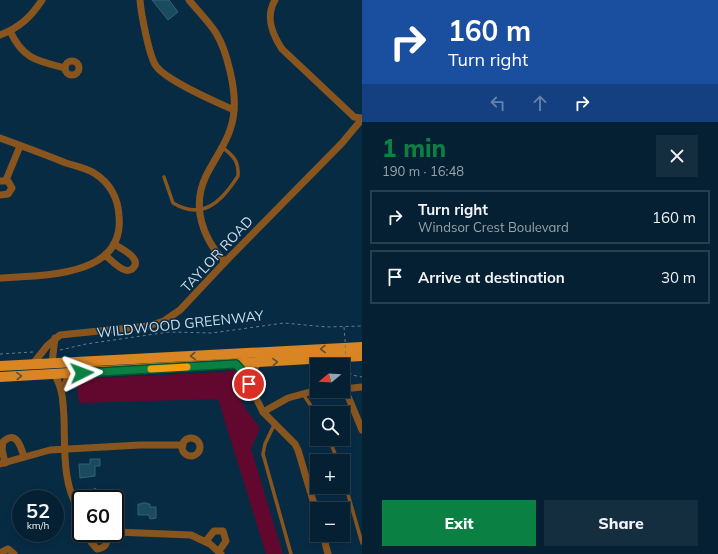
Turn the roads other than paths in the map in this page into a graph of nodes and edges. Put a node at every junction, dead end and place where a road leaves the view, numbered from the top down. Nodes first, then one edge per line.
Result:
1 (42, 0) edge
2 (140, 0) edge
3 (190, 0) edge
4 (275, 0) edge
5 (10, 31) junction
6 (0, 35) edge
7 (65, 68) dead end
8 (234, 110) junction
9 (361, 118) edge
10 (0, 138) edge
11 (20, 146) junction
12 (223, 148) junction
13 (164, 177) dead end
14 (3, 180) edge
15 (0, 194) edge
16 (199, 210) junction
17 (114, 244) junction
18 (105, 255) junction
19 (225, 262) junction
20 (0, 278) edge
21 (55, 338) junction
22 (362, 347) edge
23 (362, 356) edge
24 (258, 363) junction
25 (52, 364) junction
26 (236, 364) junction
27 (32, 365) junction
28 (0, 366) edge
29 (70, 373) junction
30 (54, 374) junction
31 (38, 375) junction
32 (0, 377) edge
33 (249, 384) junction
34 (362, 388) edge
35 (350, 389) edge
36 (62, 392) junction
37 (310, 392) edge
38 (303, 394) junction
39 (348, 398) edge
40 (311, 406) edge
41 (263, 412) junction
42 (274, 425) junction
43 (362, 430) edge
44 (183, 445) dead end
45 (66, 449) junction
46 (24, 457) junction
47 (2, 464) edge
48 (348, 494) edge
49 (72, 498) edge
50 (313, 502) edge
51 (124, 532) edge
52 (206, 541) junction
53 (91, 542) edge
54 (107, 542) edge
55 (325, 542) edge
56 (362, 543) edge
57 (0, 553) edge
58 (220, 553) edge
59 (14, 554) edge
60 (291, 554) edge
61 (328, 554) edge

1 - 5 street
2 - 8 street
3 - 8 street
4 - 9 street
5 - 6 street
5 - 7 street
8 - 12 street
9 - 19 street, TAYLOR ROAD
10 - 11 street
11 - 14 street
11 - 17 street
12 - 16 street
12 - 16 lane
13 - 16 lane
14 - 15 street
16 - 19 street
17 - 18 street
17 - 18 street
18 - 20 street
19 - 21 street, TAYLOR ROAD
21 - 25 street
21 - 27 street
22 -> 25 main road
24 -> 23 main road
24 - 26 main road
24 - 33 street
25 - 27 main road
25 - 31 main road
26 - 29 main road
26 - 33 street
27 - 28 main road
29 - 30 main road
29 - 36 street
30 - 31 main road
30 - 36 street
32 -> 31 main road
33 - 41 street
34 - 35 street
36 - 45 street
37 - 38 street
38 - 40 lane
38 - 41 street
39 - 43 street
41 - 42 street
42 - 50 street
42 - 60 lane
44 - 45 street
45 - 46 street
45 - 49 street
46 - 47 street
46 - 47 street
48 - 56 lane
51 - 52 street
52 - 58 street
52 - 58 street
53 - 54 street
55 - 61 street
57 - 59 street

